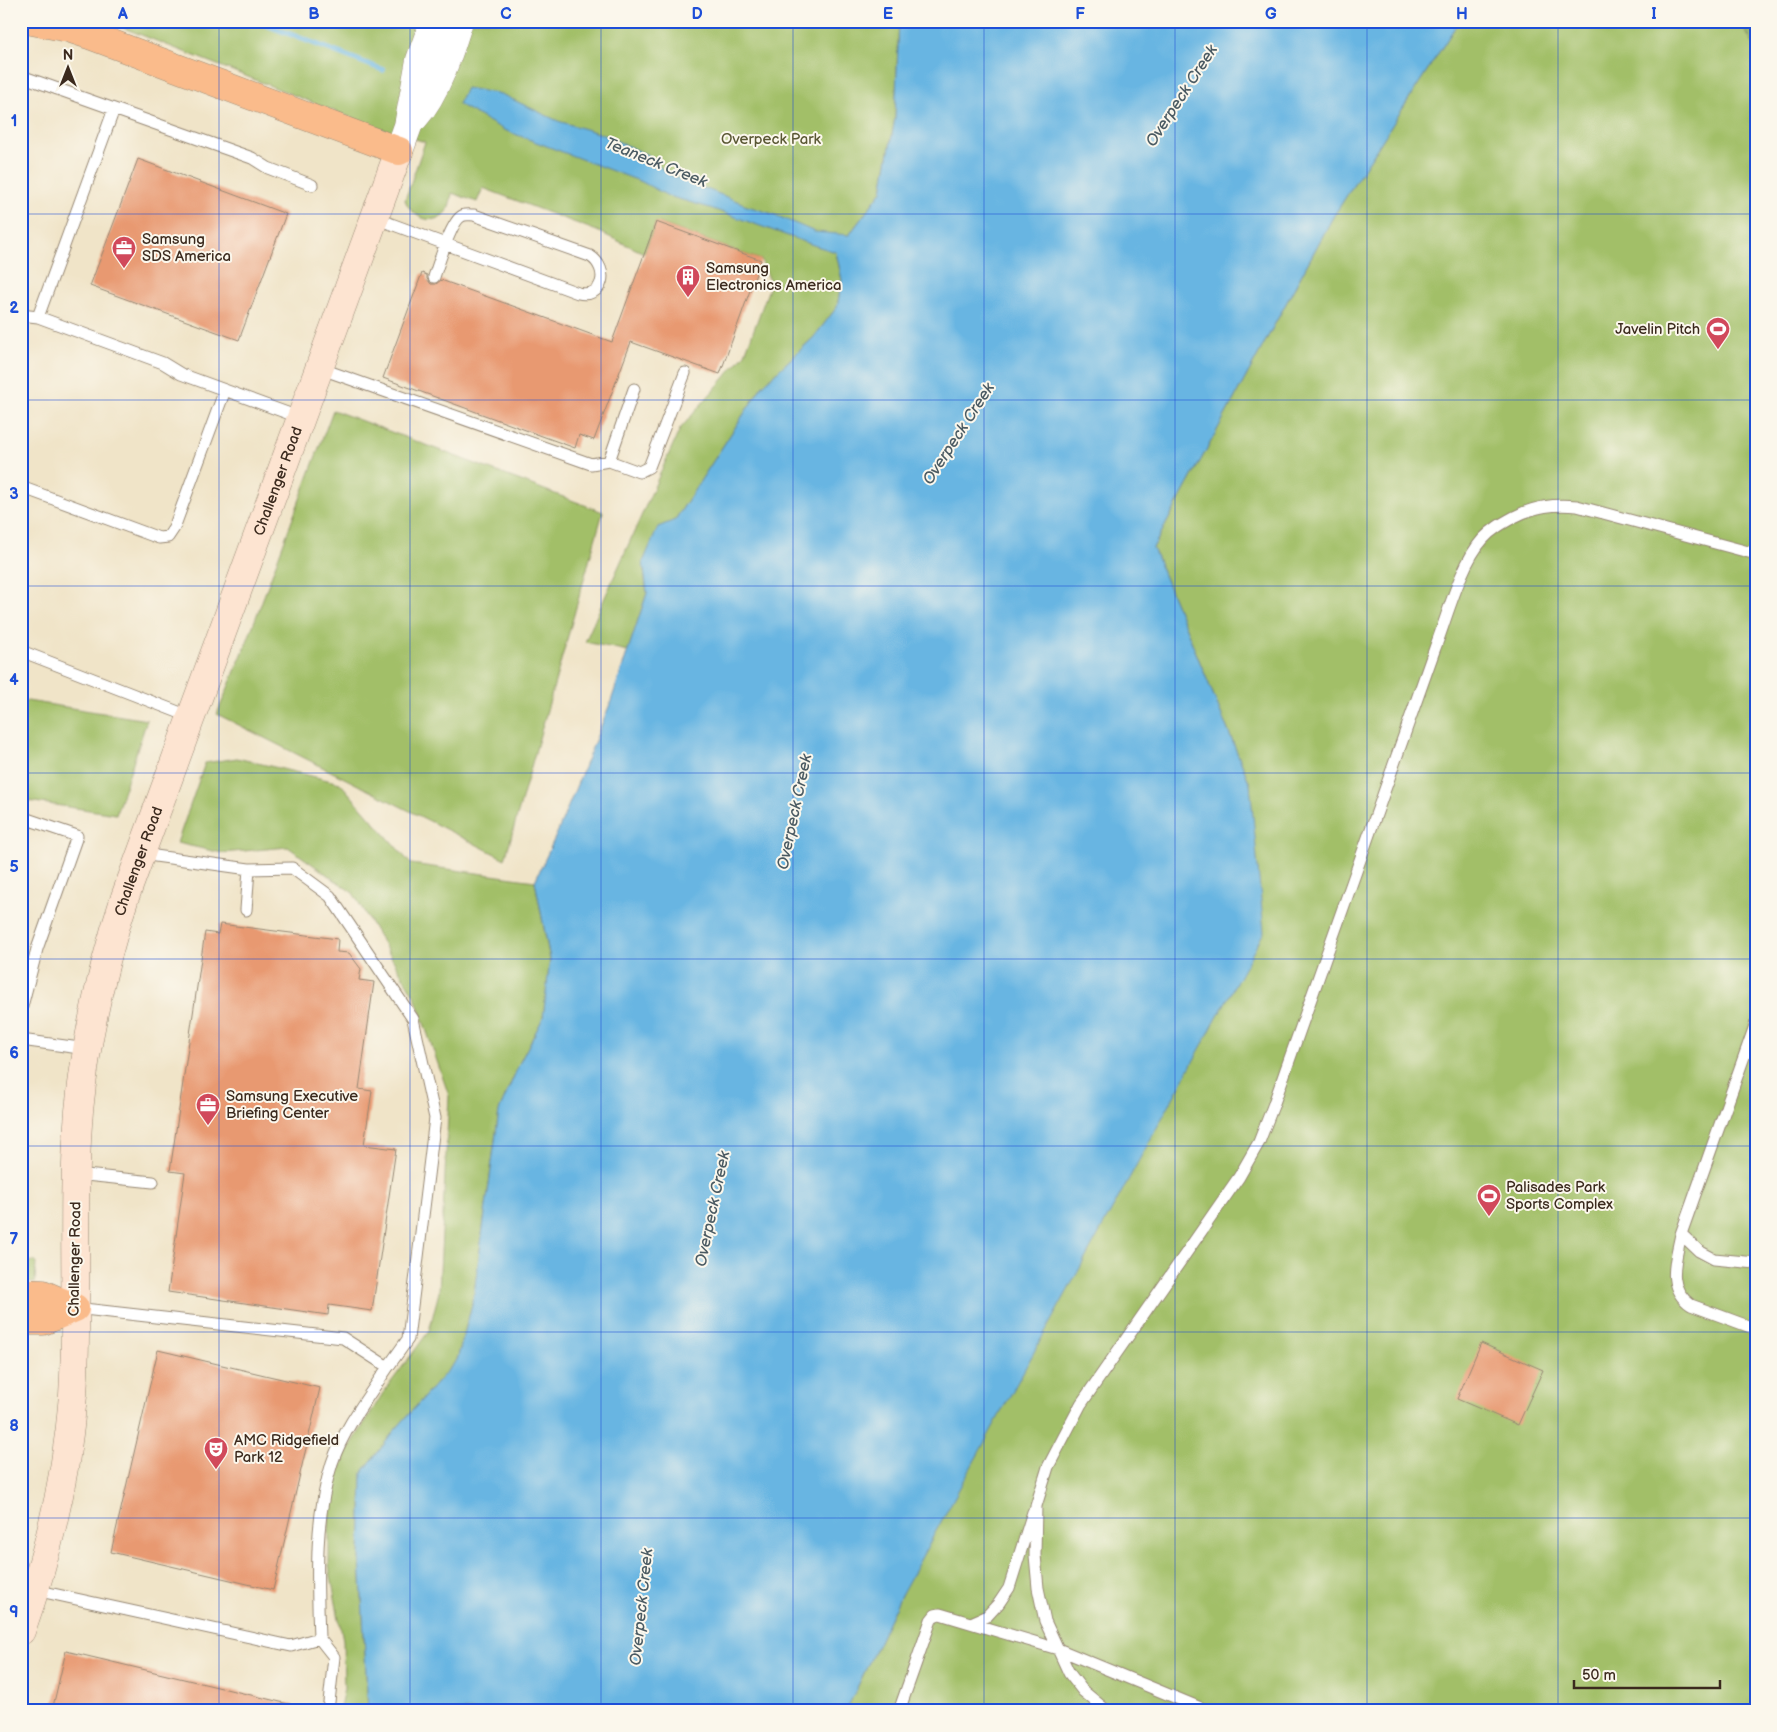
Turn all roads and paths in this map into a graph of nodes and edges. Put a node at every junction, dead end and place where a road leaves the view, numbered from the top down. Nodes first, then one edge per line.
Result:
1 (32, 21) edge
2 (434, 21) edge
3 (459, 21) edge
4 (21, 76) edge
5 (114, 109) junction
6 (404, 138) junction
7 (312, 185) dead end
8 (375, 218) junction
9 (446, 244) junction
10 (434, 277) dead end
11 (21, 314) edge
12 (38, 317) junction
13 (319, 368) junction
14 (685, 372) dead end
15 (392, 381) dead end
16 (634, 389) dead end
17 (225, 390) junction
18 (388, 392) junction
19 (301, 418) junction
20 (609, 461) junction
21 (21, 488) edge
22 (1756, 554) edge
23 (21, 651) edge
24 (191, 717) junction
25 (21, 835) edge
26 (140, 854) junction
27 (249, 869) junction
28 (246, 910) dead end
29 (21, 1010) edge
30 (1756, 1023) edge
31 (21, 1040) edge
32 (87, 1049) junction
33 (76, 1174) junction
34 (153, 1182) dead end
35 (1681, 1234) junction
36 (1756, 1263) edge
37 (21, 1294) edge
38 (75, 1308) junction
39 (21, 1321) edge
40 (1756, 1329) edge
41 (388, 1367) junction
42 (1036, 1506) junction
43 (35, 1590) junction
44 (971, 1623) junction
45 (21, 1631) edge
46 (319, 1638) junction
47 (1058, 1649) junction
48 (328, 1711) edge
49 (899, 1711) edge
50 (1107, 1711) edge
51 (1208, 1711) edge

1 - 6 highway
2 - 6 street, Challenger Road
3 - 6 street, Challenger Road
4 - 5 lane
5 - 7 lane
5 - 12 lane
6 - 8 main road, Challenger Road
8 - 9 lane
8 - 13 main road, Challenger Road
9 - 9 lane
9 - 10 lane
11 - 12 lane
12 - 17 lane
13 - 18 lane
13 - 19 main road, Challenger Road
14 - 20 lane
15 - 18 lane
16 - 20 lane
17 - 19 lane
17 - 21 lane
18 - 20 lane
19 - 24 main road, Challenger Road
22 - 42 lane
23 - 24 lane
24 - 26 main road, Challenger Road
25 - 29 lane
26 - 27 lane
26 - 32 main road, Challenger Road
27 - 28 lane
27 - 41 lane
30 - 35 lane
31 - 32 lane
32 - 33 main road, Challenger Road
33 - 34 lane
33 - 38 main road, Challenger Road
35 - 36 lane
35 - 40 lane
37 - 38 highway
38 - 39 highway
38 - 41 lane
38 - 43 main road, Challenger Road
41 - 46 lane
42 - 44 lane
42 - 47 lane
43 - 45 main road, Challenger Road
43 - 46 lane
44 - 47 lane
44 - 49 lane
46 - 48 lane
47 - 50 lane
47 - 51 lane

